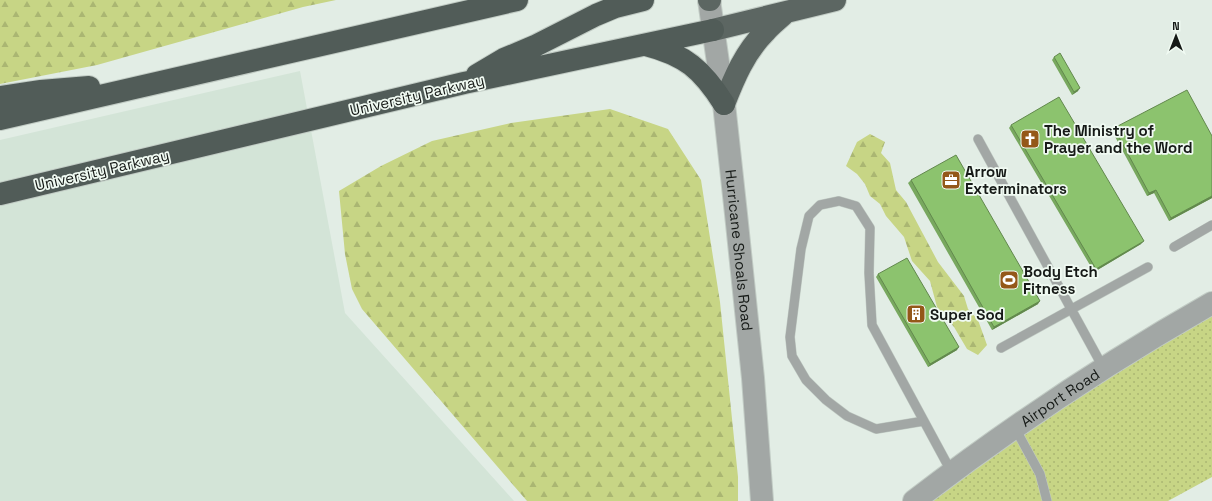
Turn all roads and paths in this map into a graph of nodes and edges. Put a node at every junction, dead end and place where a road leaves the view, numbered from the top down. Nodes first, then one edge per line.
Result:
1 (517, 0) edge
2 (643, 0) edge
3 (709, 0) edge
4 (835, 0) edge
5 (788, 11) junction
6 (713, 30) junction
7 (644, 44) junction
8 (464, 83) junction
9 (146, 85) junction
10 (0, 97) edge
11 (724, 104) junction
12 (0, 119) edge
13 (978, 140) dead end
14 (0, 194) edge
15 (1212, 225) edge
16 (1174, 247) dead end
17 (1148, 267) dead end
18 (1212, 303) edge
19 (1071, 309) junction
20 (1001, 348) dead end
21 (1104, 369) junction
22 (924, 421) junction
23 (1015, 428) junction
24 (952, 473) junction
25 (762, 501) edge
26 (914, 501) edge
27 (1047, 501) edge

1 - 9 highway
2 - 8 highway
3 - 6 street, Hurricane Shoals Road
4 - 5 highway, University Parkway
5 - 6 highway, University Parkway
5 - 11 highway
6 - 7 highway, University Parkway
6 - 11 street, Hurricane Shoals Road
7 - 8 highway, University Parkway
7 - 11 highway
8 - 14 highway, University Parkway
9 - 10 highway
9 - 12 highway
11 - 25 street, Hurricane Shoals Road
13 - 19 lane
15 - 16 lane
17 - 19 lane
18 - 21 street, Airport Road
19 - 20 lane
19 - 21 lane
21 - 23 street, Airport Road
22 - 22 lane
22 - 24 lane
23 - 24 street, Airport Road
23 - 27 lane
24 - 26 street, Airport Road

